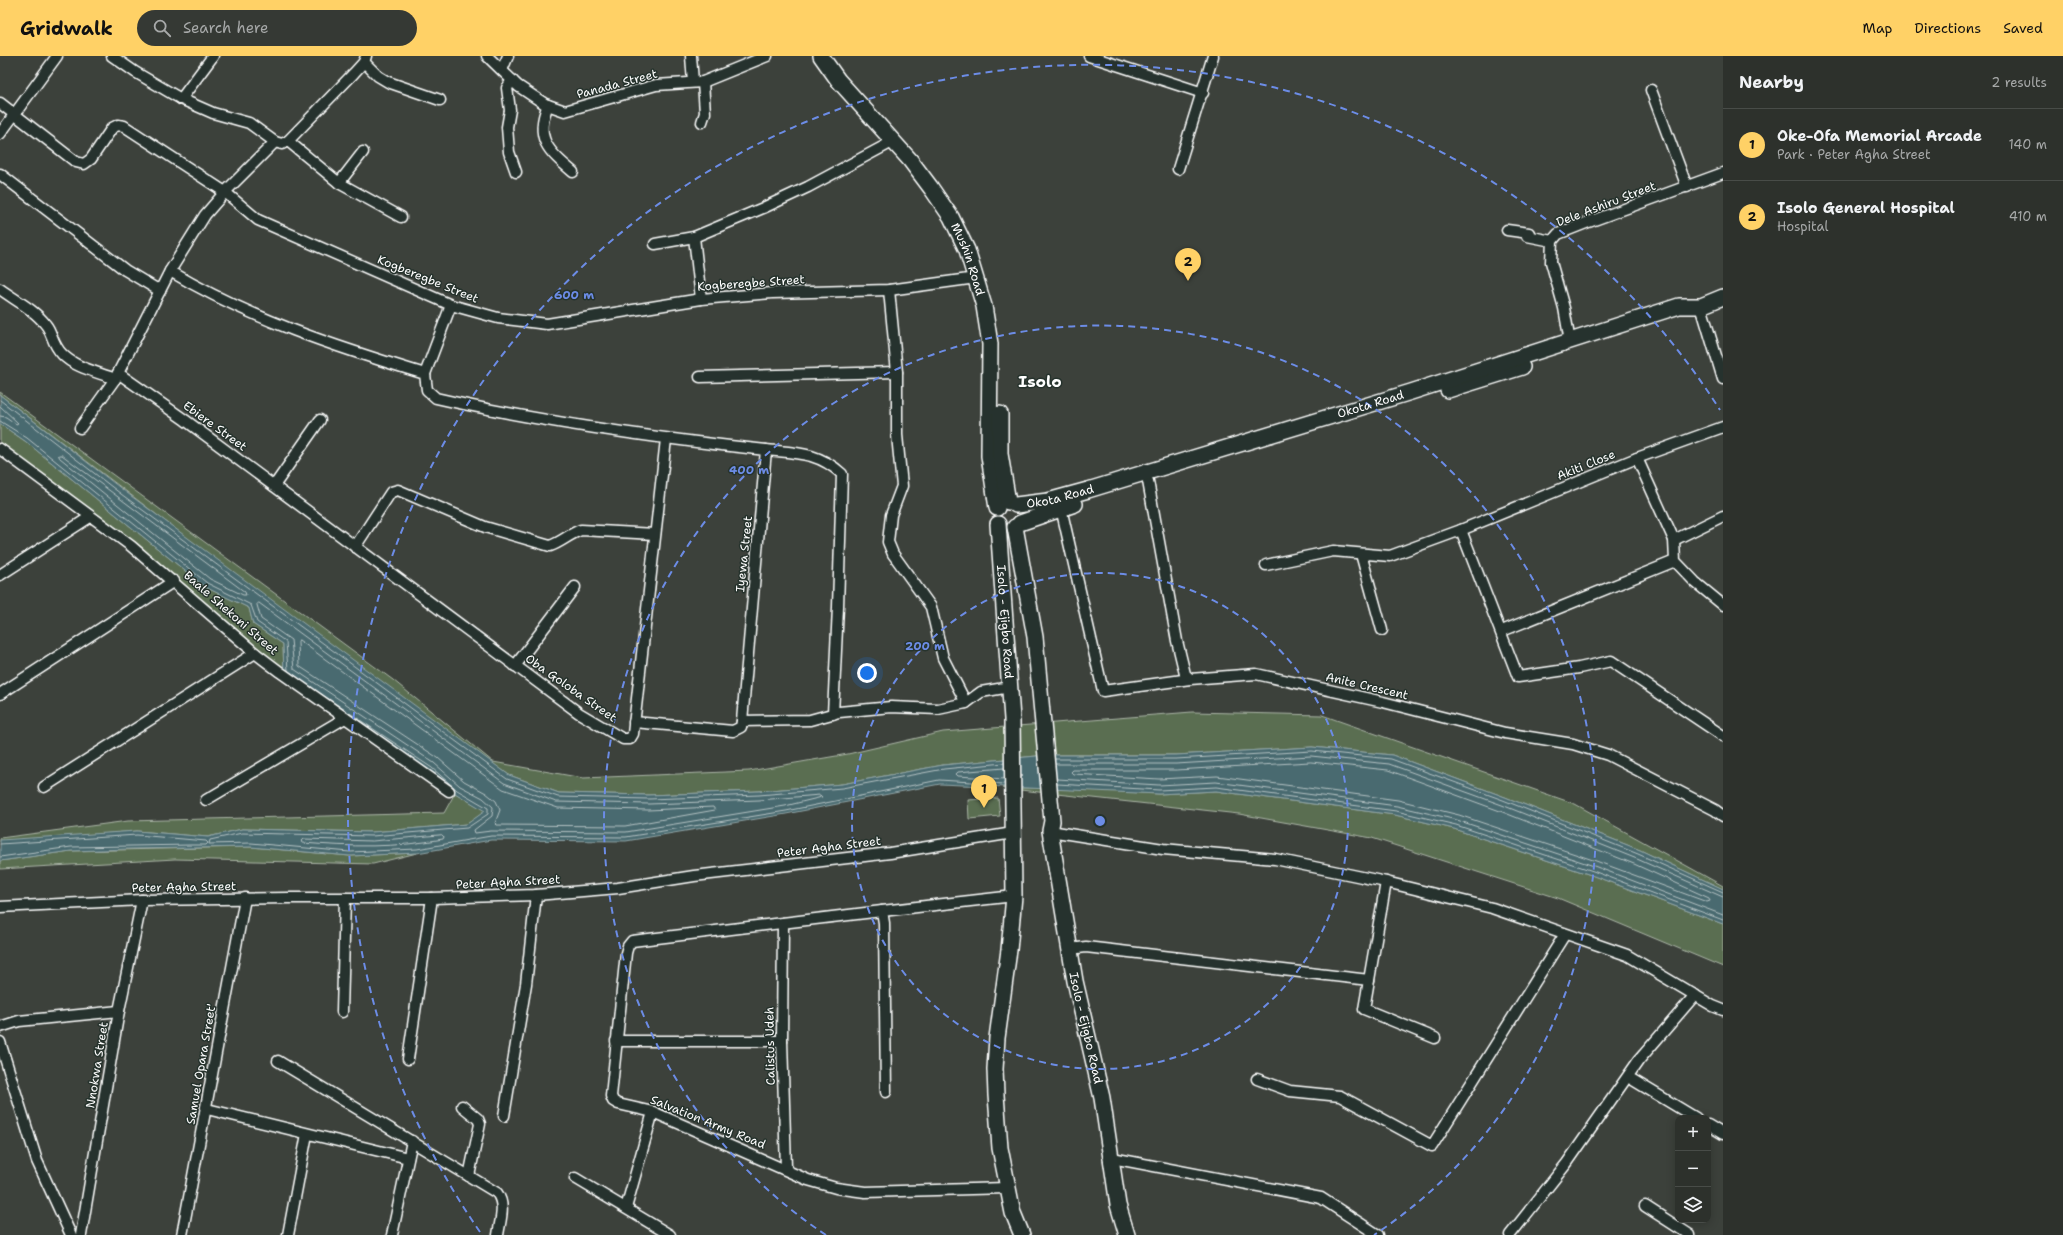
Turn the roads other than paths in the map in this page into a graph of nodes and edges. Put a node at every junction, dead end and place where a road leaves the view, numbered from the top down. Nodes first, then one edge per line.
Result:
1 (57, 56) edge
2 (112, 56) edge
3 (214, 56) edge
4 (487, 56) edge
5 (508, 56) edge
6 (691, 56) edge
7 (767, 56) edge
8 (821, 56) edge
9 (830, 56) edge
10 (1089, 56) edge
11 (1213, 56) edge
12 (365, 59) edge
13 (1115, 60) edge
14 (502, 70) junction
15 (512, 80) junction
16 (698, 82) junction
17 (1651, 90) dead end
18 (1203, 93) junction
19 (181, 99) junction
20 (440, 100) dead end
21 (0, 103) edge
22 (548, 105) junction
23 (14, 115) junction
24 (702, 122) dead end
25 (0, 134) edge
26 (288, 141) junction
27 (275, 142) junction
28 (892, 142) junction
29 (363, 152) dead end
30 (1178, 169) dead end
31 (516, 172) dead end
32 (573, 172) dead end
33 (0, 174) edge
34 (1723, 174) edge
35 (339, 183) junction
36 (1687, 187) junction
37 (224, 192) junction
38 (401, 217) dead end
39 (1507, 230) dead end
40 (694, 237) junction
41 (1552, 241) junction
42 (655, 244) dead end
43 (170, 271) junction
44 (976, 278) junction
45 (0, 289) edge
46 (889, 290) junction
47 (160, 291) junction
48 (1723, 297) edge
49 (701, 299) junction
50 (451, 305) junction
51 (1701, 306) junction
52 (1570, 342) junction
53 (897, 372) junction
54 (425, 374) junction
55 (116, 376) junction
56 (700, 377) dead end
57 (1723, 379) edge
58 (320, 420) dead end
59 (1723, 427) edge
60 (80, 428) dead end
61 (666, 439) junction
62 (766, 450) junction
63 (1, 451) edge
64 (1637, 458) junction
65 (1148, 481) junction
66 (274, 486) junction
67 (295, 502) joint
68 (1007, 505) junction
69 (1061, 508) junction
70 (1723, 516) edge
71 (90, 517) junction
72 (998, 524) junction
73 (1018, 525) junction
74 (1461, 530) junction
75 (655, 534) junction
76 (1674, 540) junction
77 (355, 547) junction
78 (1361, 554) junction
79 (1675, 561) junction
80 (1266, 565) dead end
81 (0, 575) edge
82 (174, 581) junction
83 (575, 587) dead end
84 (1723, 605) edge
85 (1382, 630) dead end
86 (1502, 631) junction
87 (254, 653) junction
88 (516, 666) junction
89 (1190, 679) junction
90 (1010, 687) junction
91 (0, 694) edge
92 (966, 703) junction
93 (833, 714) junction
94 (345, 718) junction
95 (742, 721) junction
96 (634, 722) junction
97 (1723, 736) edge
98 (44, 787) dead end
99 (449, 791) dead end
100 (206, 800) dead end
101 (1723, 816) edge
102 (1051, 826) junction
103 (1013, 827) junction
104 (1386, 882) junction
105 (536, 895) junction
106 (1014, 896) junction
107 (245, 898) junction
108 (344, 898) junction
109 (432, 898) junction
110 (142, 900) junction
111 (0, 907) edge
112 (882, 912) junction
113 (783, 923) junction
114 (1565, 934) junction
115 (1070, 949) junction
116 (1369, 980) junction
117 (1695, 995) junction
118 (1723, 1010) edge
119 (119, 1011) junction
120 (342, 1012) dead end
121 (0, 1027) edge
122 (1435, 1038) dead end
123 (616, 1041) junction
124 (782, 1041) junction
125 (0, 1042) edge
126 (408, 1059) dead end
127 (278, 1062) dead end
128 (1628, 1077) junction
129 (1257, 1079) dead end
130 (886, 1092) dead end
131 (462, 1106) dead end
132 (207, 1109) junction
133 (654, 1112) junction
134 (1691, 1115) edge
135 (504, 1116) dead end
136 (1711, 1127) edge
137 (307, 1134) junction
138 (1723, 1134) edge
139 (412, 1141) junction
140 (408, 1158) junction
141 (1112, 1158) junction
142 (786, 1168) junction
143 (469, 1176) junction
144 (575, 1178) dead end
145 (1007, 1188) junction
146 (1645, 1206) dead end
147 (626, 1208) junction
148 (71, 1235) edge
149 (81, 1235) edge
150 (182, 1235) edge
151 (288, 1235) edge
152 (392, 1235) edge
153 (498, 1235) edge
154 (670, 1235) edge
155 (1022, 1235) edge
156 (1127, 1235) edge
157 (1378, 1235) edge
158 (1510, 1235) edge
159 (1690, 1235) edge

1 - 23 street
2 - 19 street
3 - 19 street
4 - 14 street, Panada Street
5 - 14 street
6 - 16 street
7 - 16 street, Panada Street
8 - 28 main road, Mushin Road
9 - 68 main road, Mushin Road
10 - 13 street
11 - 18 street
12 - 20 street
12 - 26 street
13 - 18 street
14 - 15 street, Panada Street
15 - 22 street, Panada Street
15 - 31 street
16 - 22 street, Panada Street
16 - 24 street
17 - 36 street
18 - 30 street
19 - 27 street
21 - 23 street
22 - 32 street
23 - 25 street
23 - 37 street, Kogberegbe Street
26 - 27 street
26 - 35 street
27 - 37 street
28 - 40 street
28 - 44 main road, Mushin Road
29 - 35 street
33 - 47 street
34 - 36 street, Dele Ashiru Street
35 - 38 street
36 - 41 street, Dele Ashiru Street
37 - 43 street
37 - 50 street, Kogberegbe Street
39 - 41 street
40 - 42 street
40 - 49 street
41 - 52 street, Dele Ashiru Street
43 - 47 street
43 - 54 street
44 - 46 street, Kogberegbe Street
44 - 68 main road, Mushin Road
45 - 55 street, Ebiere Street
46 - 49 street, Kogberegbe Street
46 - 53 street
47 - 55 street
48 - 51 main road, Okota Road
49 - 50 street, Kogberegbe Street
50 - 54 street
51 - 52 main road, Okota Road
51 - 57 street
51 - 65 main road
52 - 68 main road, Okota Road
53 - 56 street
53 - 92 street
54 - 61 street
55 - 60 street
55 - 66 street, Ebiere Street
58 - 66 street
59 - 64 street, Akiti Close
61 - 62 street
61 - 75 street, Oba Goloba Street
62 - 93 street
62 - 95 street, Iyewa Street
63 - 71 street, Baale Shekoni Street
64 - 74 street, Akiti Close
64 - 76 street
65 - 69 main road
65 - 89 street
66 - 67 street, Ebiere Street
67 - 77 street, Oba Goloba Street
68 - 72 main road
68 - 73 main road
69 - 73 main road
69 - 89 street, Anite Crescent
70 - 76 street
71 - 81 street
71 - 82 street, Baale Shekoni Street
72 - 73 main road
72 - 90 main road, Isolo - Ejigbo Road
73 - 102 main road, Isolo - Ejigbo Road
74 - 78 street, Akiti Close
74 - 86 street
75 - 77 street
75 - 96 street, Oba Goloba Street
76 - 79 street
77 - 88 street, Oba Goloba Street
78 - 80 street, Akiti Close
78 - 85 street
79 - 84 street
79 - 86 street
82 - 87 street, Baale Shekoni Street
82 - 91 street
83 - 88 street
86 - 97 street
87 - 94 street, Baale Shekoni Street
87 - 98 street
88 - 96 street, Oba Goloba Street
89 - 101 street, Anite Crescent
90 - 92 street
90 - 103 main road, Isolo - Ejigbo Road
92 - 93 street
93 - 95 street
94 - 99 street, Baale Shekoni Street
94 - 100 street
95 - 96 street
102 - 104 street
102 - 115 main road, Isolo - Ejigbo Road
103 - 105 street, Peter Agha Street
103 - 106 main road
104 - 114 street
104 - 116 street
105 - 109 street, Peter Agha Street
105 - 135 street
106 - 112 street
106 - 145 main road
107 - 108 street, Peter Agha Street
107 - 110 street, Peter Agha Street
107 - 132 street, Samuel Opara Street'
108 - 109 street, Peter Agha Street
108 - 120 street
109 - 126 street
110 - 111 street, Peter Agha Street
110 - 119 street, Nnokwa Street
112 - 113 street
112 - 130 street
113 - 123 street, Salvation Army Road
113 - 124 street, Calistus Udeh
114 - 117 street
114 - 129 street
115 - 116 street
115 - 141 main road, Isolo - Ejigbo Road
116 - 122 street
117 - 118 street
117 - 128 street
119 - 121 street
119 - 149 street, Nnokwa Street
123 - 124 street
123 - 133 street, Salvation Army Road
124 - 142 street, Calistus Udeh
125 - 148 street
127 - 139 street
128 - 134 street
128 - 158 street
131 - 143 street
132 - 137 street
132 - 150 street, Samuel Opara Street'
133 - 142 street, Salvation Army Road
133 - 147 street
136 - 138 street
137 - 140 street
137 - 151 street
139 - 140 street
139 - 143 street
140 - 152 street
141 - 156 main road, Isolo - Ejigbo Road
141 - 157 street
142 - 145 street, Salvation Army Road
143 - 153 street
144 - 147 street
145 - 155 main road
146 - 159 street
147 - 154 street

